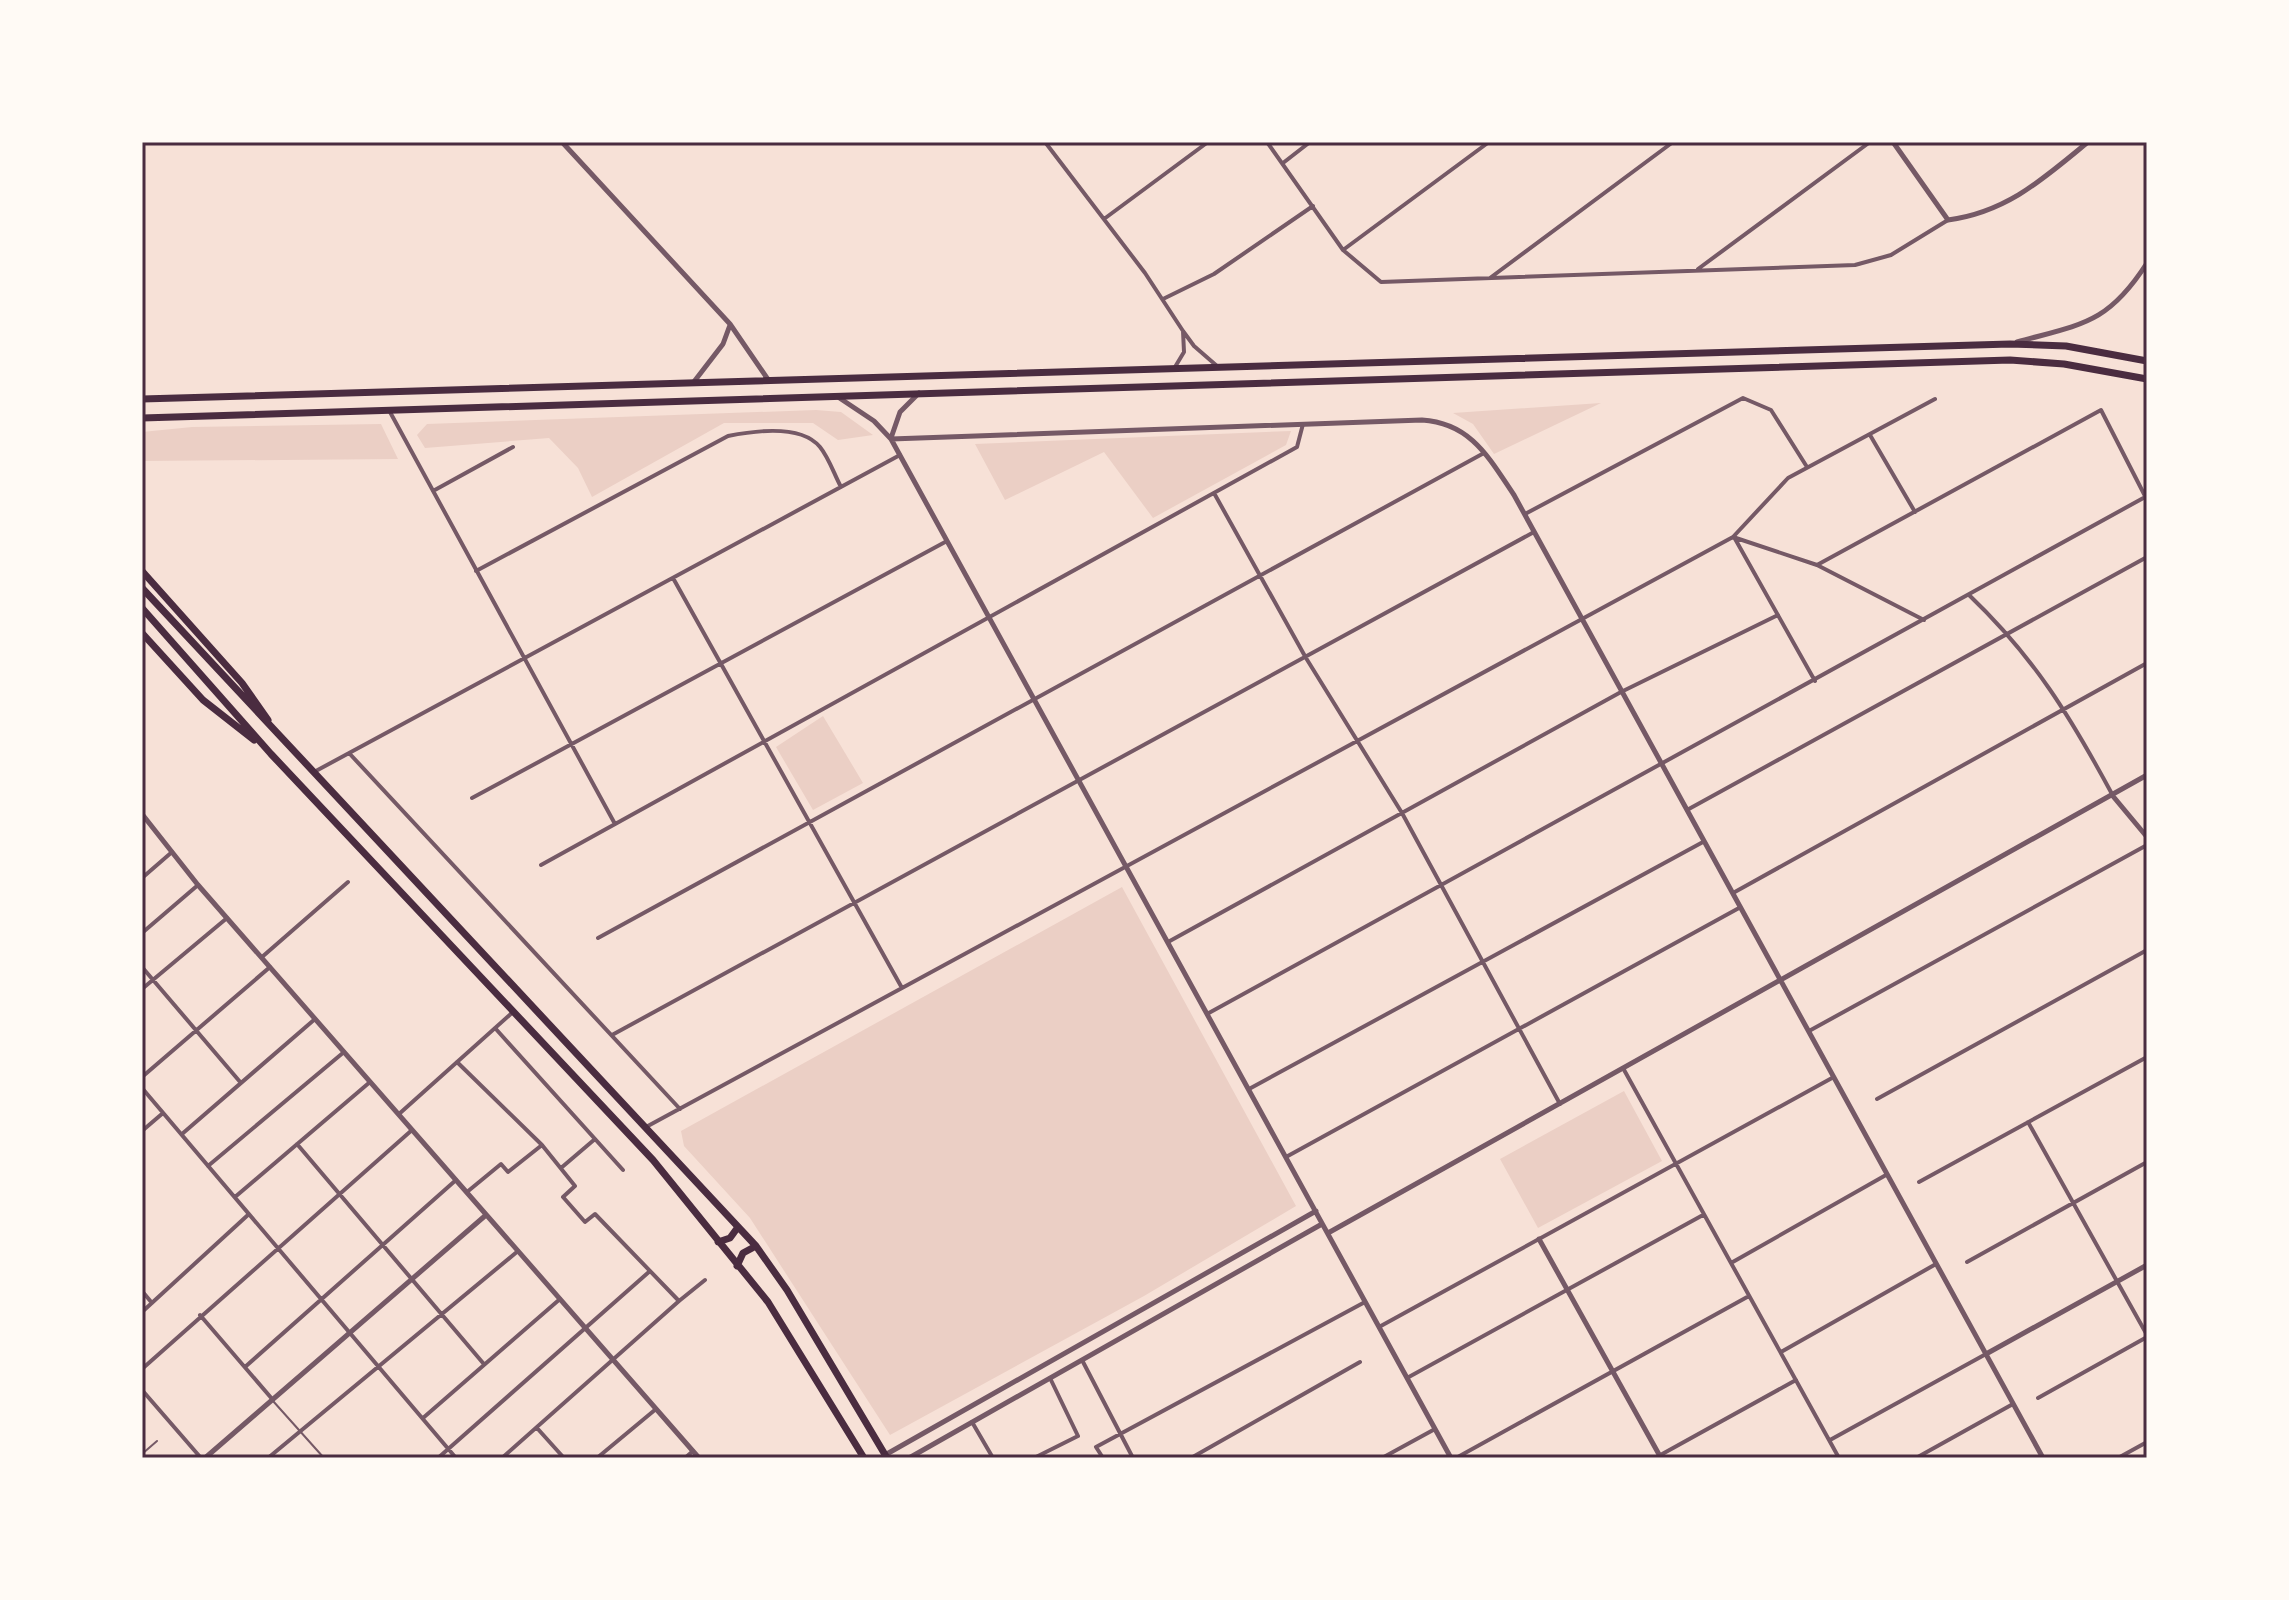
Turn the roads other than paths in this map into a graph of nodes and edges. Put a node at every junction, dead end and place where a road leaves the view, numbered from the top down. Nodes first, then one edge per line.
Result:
1 (562, 142) edge
2 (1045, 142) edge
3 (1208, 142) edge
4 (1267, 142) edge
5 (1310, 142) edge
6 (1489, 142) edge
7 (1673, 142) edge
8 (1870, 142) edge
9 (1893, 142) edge
10 (2088, 142) edge
11 (1283, 163) junction
12 (1313, 206) junction
13 (1104, 219) junction
14 (1948, 220) junction
15 (1343, 250) junction
16 (2147, 263) edge
17 (1696, 271) junction
18 (1488, 280) junction
19 (1163, 299) junction
20 (730, 324) junction
21 (1183, 331) junction
22 (2010, 344) junction
23 (2147, 361) edge
24 (1219, 367) junction
25 (1173, 369) junction
26 (2147, 379) edge
27 (769, 381) junction
28 (693, 383) junction
29 (920, 393) junction
30 (835, 395) junction
31 (142, 399) edge
32 (1935, 399) dead end
33 (388, 408) junction
34 (142, 418) edge
35 (1303, 424) junction
36 (1869, 434) junction
37 (891, 439) junction
38 (513, 447) dead end
39 (1485, 452) junction
40 (900, 455) junction
41 (1807, 467) junction
42 (841, 487) junction
43 (433, 491) junction
44 (1214, 493) junction
45 (2146, 497) edge
46 (1915, 512) junction
47 (1525, 514) junction
48 (1534, 532) junction
49 (1733, 537) junction
50 (947, 541) junction
51 (2147, 557) edge
52 (1817, 565) junction
53 (142, 571) edge
54 (476, 571) junction
55 (1260, 575) junction
56 (673, 578) junction
57 (142, 588) edge
58 (1969, 595) junction
59 (142, 608) edge
60 (1778, 615) junction
61 (989, 618) junction
62 (1582, 619) junction
63 (1924, 620) junction
64 (142, 633) edge
65 (2009, 633) junction
66 (1306, 658) junction
67 (523, 659) junction
68 (721, 663) junction
69 (2147, 663) edge
70 (1815, 681) junction
71 (1621, 692) junction
72 (1034, 699) junction
73 (2066, 708) junction
74 (1357, 741) junction
75 (765, 742) junction
76 (571, 744) junction
77 (285, 745) junction
78 (349, 753) junction
79 (271, 754) junction
80 (1662, 766) junction
81 (312, 773) junction
82 (2147, 775) edge
83 (1080, 783) junction
84 (2112, 794) junction
85 (472, 798) dead end
86 (1686, 811) junction
87 (1402, 813) junction
88 (142, 814) edge
89 (809, 822) junction
90 (615, 824) junction
91 (2147, 837) edge
92 (1703, 842) junction
93 (2147, 845) edge
94 (172, 852) junction
95 (541, 865) dead end
96 (1126, 867) junction
97 (142, 878) edge
98 (348, 882) dead end
99 (198, 885) junction
100 (1442, 886) junction
101 (1731, 894) junction
102 (855, 904) junction
103 (1739, 908) junction
104 (227, 918) junction
105 (142, 933) edge
106 (598, 938) dead end
107 (1168, 942) junction
108 (2147, 950) edge
109 (262, 957) junction
110 (1483, 962) junction
111 (142, 967) edge
112 (270, 967) junction
113 (153, 980) junction
114 (1778, 981) junction
115 (902, 988) junction
116 (142, 989) edge
117 (514, 1011) junction
118 (1207, 1014) junction
119 (315, 1019) junction
120 (495, 1028) junction
121 (1519, 1029) junction
122 (196, 1031) junction
123 (1807, 1032) junction
124 (612, 1035) junction
125 (344, 1052) junction
126 (2147, 1057) edge
127 (457, 1062) junction
128 (1623, 1068) junction
129 (142, 1077) edge
130 (1832, 1078) junction
131 (370, 1082) junction
132 (241, 1083) junction
133 (142, 1088) edge
134 (1249, 1089) junction
135 (1877, 1099) dead end
136 (1560, 1104) junction
137 (680, 1109) junction
138 (163, 1113) junction
139 (399, 1114) junction
140 (2028, 1122) junction
141 (646, 1127) junction
142 (412, 1130) junction
143 (142, 1131) edge
144 (182, 1134) junction
145 (595, 1139) junction
146 (297, 1144) junction
147 (542, 1145) junction
148 (1286, 1157) junction
149 (2147, 1162) edge
150 (1676, 1164) junction
151 (208, 1166) junction
152 (561, 1168) junction
153 (623, 1170) dead end
154 (1886, 1175) junction
155 (456, 1180) junction
156 (1919, 1182) dead end
157 (467, 1192) junction
158 (339, 1193) junction
159 (235, 1198) junction
160 (2073, 1203) junction
161 (1316, 1211) junction
162 (249, 1214) junction
163 (1704, 1214) junction
164 (486, 1215) junction
165 (1323, 1224) junction
166 (738, 1227) junction
167 (1328, 1233) junction
168 (1539, 1239) junction
169 (718, 1242) junction
170 (384, 1245) junction
171 (756, 1246) junction
172 (277, 1247) junction
173 (518, 1251) junction
174 (1967, 1262) dead end
175 (1731, 1263) junction
176 (1936, 1264) junction
177 (2147, 1265) edge
178 (737, 1266) junction
179 (650, 1271) junction
180 (413, 1278) junction
181 (705, 1280) dead end
182 (2117, 1282) junction
183 (1567, 1290) junction
184 (142, 1291) edge
185 (1749, 1296) junction
186 (560, 1299) junction
187 (322, 1300) junction
188 (679, 1301) junction
189 (1365, 1302) junction
190 (152, 1303) junction
191 (142, 1312) edge
192 (441, 1313) junction
193 (200, 1315) junction
194 (1379, 1327) junction
195 (585, 1328) junction
196 (350, 1333) junction
197 (2147, 1336) edge
198 (1781, 1352) junction
199 (1986, 1354) junction
200 (1082, 1360) junction
201 (614, 1361) junction
202 (1360, 1362) dead end
203 (483, 1363) junction
204 (377, 1365) junction
205 (245, 1367) junction
206 (142, 1369) edge
207 (1613, 1372) junction
208 (1050, 1378) junction
209 (1407, 1378) junction
210 (1796, 1380) junction
211 (142, 1390) edge
212 (2038, 1398) dead end
213 (273, 1400) junction
214 (2013, 1404) junction
215 (656, 1409) junction
216 (423, 1419) junction
217 (972, 1422) junction
218 (537, 1428) junction
219 (1435, 1429) junction
220 (300, 1431) junction
221 (1120, 1433) junction
222 (1829, 1440) junction
223 (157, 1441) dead end
224 (2147, 1442) edge
225 (448, 1449) junction
226 (693, 1451) junction
227 (142, 1454) edge
228 (886, 1456) edge
229 (1658, 1457) edge
230 (203, 1458) edge
231 (268, 1458) edge
232 (324, 1458) edge
233 (438, 1458) edge
234 (456, 1458) edge
235 (502, 1458) edge
236 (564, 1458) edge
237 (597, 1458) edge
238 (685, 1458) edge
239 (699, 1458) edge
240 (864, 1458) edge
241 (909, 1458) edge
242 (993, 1458) edge
243 (1034, 1458) edge
244 (1103, 1458) edge
245 (1133, 1458) edge
246 (1191, 1458) edge
247 (1382, 1458) edge
248 (1454, 1458) edge
249 (1839, 1458) edge
250 (1916, 1458) edge
251 (2043, 1458) edge
252 (2118, 1458) edge

1 - 20 street
2 - 13 street
3 - 13 street
4 - 11 street
5 - 11 street
6 - 15 street
7 - 18 street
8 - 17 street
9 - 14 street
10 - 14 street
11 - 12 street
12 - 15 street
12 - 19 street
13 - 19 street
14 - 17 street
15 - 18 street
16 - 22 street
17 - 18 street
19 - 21 street
20 - 27 street
20 - 28 street
21 - 24 street
21 - 25 street
22 - 23 main road
22 - 24 main road
24 - 25 main road
25 - 27 main road
26 - 29 main road
27 - 28 main road
28 - 31 main road
29 - 30 main road
29 - 37 street
30 - 33 main road
30 - 37 street
32 - 36 street
33 - 34 main road
33 - 43 street
35 - 37 street
35 - 39 street
35 - 44 street
36 - 41 street
36 - 46 street
37 - 40 street
38 - 43 street
39 - 47 street
39 - 55 street
40 - 42 street
40 - 50 street
41 - 47 street
41 - 49 street
42 - 54 street
42 - 56 street
43 - 54 street
44 - 55 street
44 - 61 street
45 - 46 street
45 - 58 street
46 - 52 street
47 - 48 street
48 - 62 street
48 - 66 street
49 - 52 street
49 - 60 street
49 - 62 street
50 - 61 street
50 - 68 street
51 - 65 street
52 - 63 street
53 - 77 main road
54 - 67 street
55 - 66 street
55 - 72 street
56 - 67 street
56 - 68 street
57 - 77 main road
58 - 63 street
58 - 65 street
59 - 79 main road
60 - 70 street
60 - 71 street
61 - 72 street
61 - 75 street
62 - 71 street
62 - 74 street
63 - 70 street
64 - 79 main road
65 - 73 street
65 - 86 street
66 - 74 street
66 - 83 street
67 - 76 street
67 - 78 street
68 - 75 street
68 - 76 street
69 - 73 street
70 - 80 street
71 - 80 street
71 - 87 street
72 - 83 street
72 - 89 street
73 - 84 street
73 - 101 street
74 - 87 street
74 - 96 street
75 - 89 street
75 - 90 street
76 - 85 street
76 - 90 street
77 - 81 main road
78 - 81 street
78 - 124 street
79 - 117 main road
80 - 86 street
80 - 100 street
81 - 141 main road
82 - 84 street
83 - 96 street
83 - 102 street
84 - 91 street
84 - 114 street
86 - 92 street
87 - 100 street
87 - 107 street
88 - 94 street
89 - 102 street
89 - 106 street
90 - 95 street
92 - 101 street
92 - 110 street
93 - 123 street
94 - 97 street
94 - 99 street
96 - 107 street
96 - 115 street
98 - 109 street
99 - 104 street
99 - 105 street
100 - 110 street
100 - 118 street
101 - 103 street
102 - 115 street
102 - 124 street
103 - 114 street
103 - 121 street
104 - 109 street
104 - 113 street
107 - 118 street
108 - 135 street
109 - 112 street
110 - 121 street
110 - 134 street
111 - 113 street
112 - 119 street
112 - 122 street
113 - 116 street
113 - 122 street
114 - 123 street
114 - 128 street
115 - 137 street
117 - 120 street
117 - 169 main road
118 - 134 street
119 - 125 street
119 - 132 street
120 - 127 street
120 - 145 street
121 - 136 street
121 - 148 street
122 - 129 street
122 - 132 street
123 - 130 street
124 - 137 street
125 - 131 street
125 - 151 street
126 - 140 street
127 - 139 street
127 - 147 street
128 - 136 street
128 - 150 street
130 - 150 street
130 - 154 street
131 - 139 street
131 - 146 street
132 - 144 street
133 - 138 street
134 - 148 street
136 - 167 street
137 - 141 street
138 - 143 street
138 - 144 street
139 - 142 street
140 - 156 street
140 - 160 street
141 - 166 main road
142 - 155 street
142 - 158 street
144 - 151 street
145 - 152 street
145 - 153 street
146 - 158 street
146 - 159 street
147 - 152 street
147 - 157 street
148 - 161 street
149 - 160 street
150 - 163 street
150 - 168 street
151 - 159 street
152 - 179 street
154 - 175 street
154 - 176 street
155 - 157 street
155 - 170 street
157 - 164 street
158 - 170 street
158 - 172 street
159 - 162 street
160 - 174 street
160 - 182 street
161 - 165 street
161 - 228 street
162 - 172 street
162 - 190 street
163 - 175 street
163 - 183 street
164 - 173 street
164 - 180 street
165 - 167 street
165 - 200 street
166 - 169 main road
166 - 171 main road
167 - 189 street
168 - 183 street
168 - 194 street
169 - 178 main road
170 - 180 street
170 - 187 street
171 - 178 main road
171 - 228 main road
172 - 187 street
172 - 193 street
173 - 186 street
173 - 192 street
175 - 185 street
176 - 198 street
176 - 199 street
177 - 182 street
178 - 240 main road
179 - 188 street
179 - 195 street
180 - 192 street
180 - 196 street
181 - 188 street
182 - 197 street
182 - 199 street
183 - 207 street
183 - 209 street
184 - 190 street
185 - 198 street
185 - 207 street
186 - 195 street
186 - 203 street
187 - 196 street
187 - 205 street
188 - 201 street
189 - 194 street
189 - 221 street
190 - 191 street
192 - 203 street
192 - 204 street
193 - 205 street
193 - 206 street
194 - 209 street
195 - 201 street
195 - 225 street
196 - 204 street
196 - 213 street
197 - 212 street
198 - 210 street
199 - 214 street
199 - 222 street
200 - 208 street
200 - 221 street
201 - 215 street
201 - 218 street
202 - 246 street
203 - 216 street
204 - 216 street
204 - 220 street
205 - 213 street
207 - 229 street
207 - 248 street
208 - 217 street
208 - 243 street
209 - 219 street
210 - 222 street
210 - 229 street
211 - 230 street
213 - 220 lane
213 - 230 street
214 - 250 street
214 - 251 street
215 - 226 street
215 - 237 street
216 - 225 street
217 - 241 street
217 - 242 street
218 - 235 street
218 - 236 street
219 - 247 street
219 - 248 street
220 - 231 street
220 - 232 lane
221 - 244 street
221 - 245 street
222 - 249 street
223 - 227 lane
224 - 252 street
225 - 233 street
225 - 234 street
226 - 238 street
226 - 239 street

